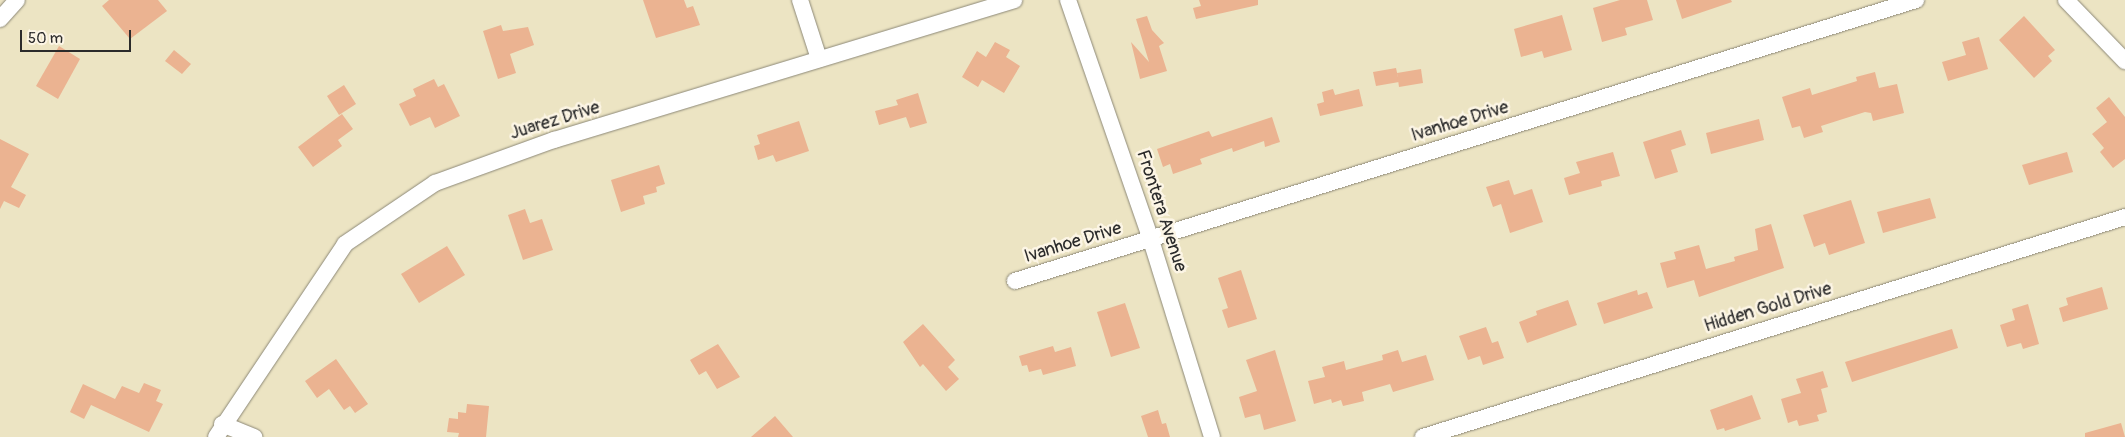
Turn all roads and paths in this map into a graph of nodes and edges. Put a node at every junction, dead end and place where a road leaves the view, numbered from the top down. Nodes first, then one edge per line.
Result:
1 (17, 0) edge
2 (800, 0) edge
3 (1014, 0) edge
4 (1068, 0) edge
5 (1916, 0) edge
6 (2066, 0) edge
7 (0, 19) edge
8 (819, 59) junction
9 (2125, 61) edge
10 (2125, 217) edge
11 (1150, 240) junction
12 (1014, 281) dead end
13 (219, 430) edge
14 (254, 437) edge
15 (1212, 437) edge
16 (1423, 437) edge

1 - 7 street
2 - 8 street
3 - 8 street, Juarez Drive
4 - 11 street, Frontera Avenue
5 - 11 street, Ivanhoe Drive
6 - 9 street
8 - 13 street, Juarez Drive
10 - 16 street, Hidden Gold Drive
11 - 12 street, Ivanhoe Drive
11 - 15 street, Frontera Avenue
13 - 14 street

